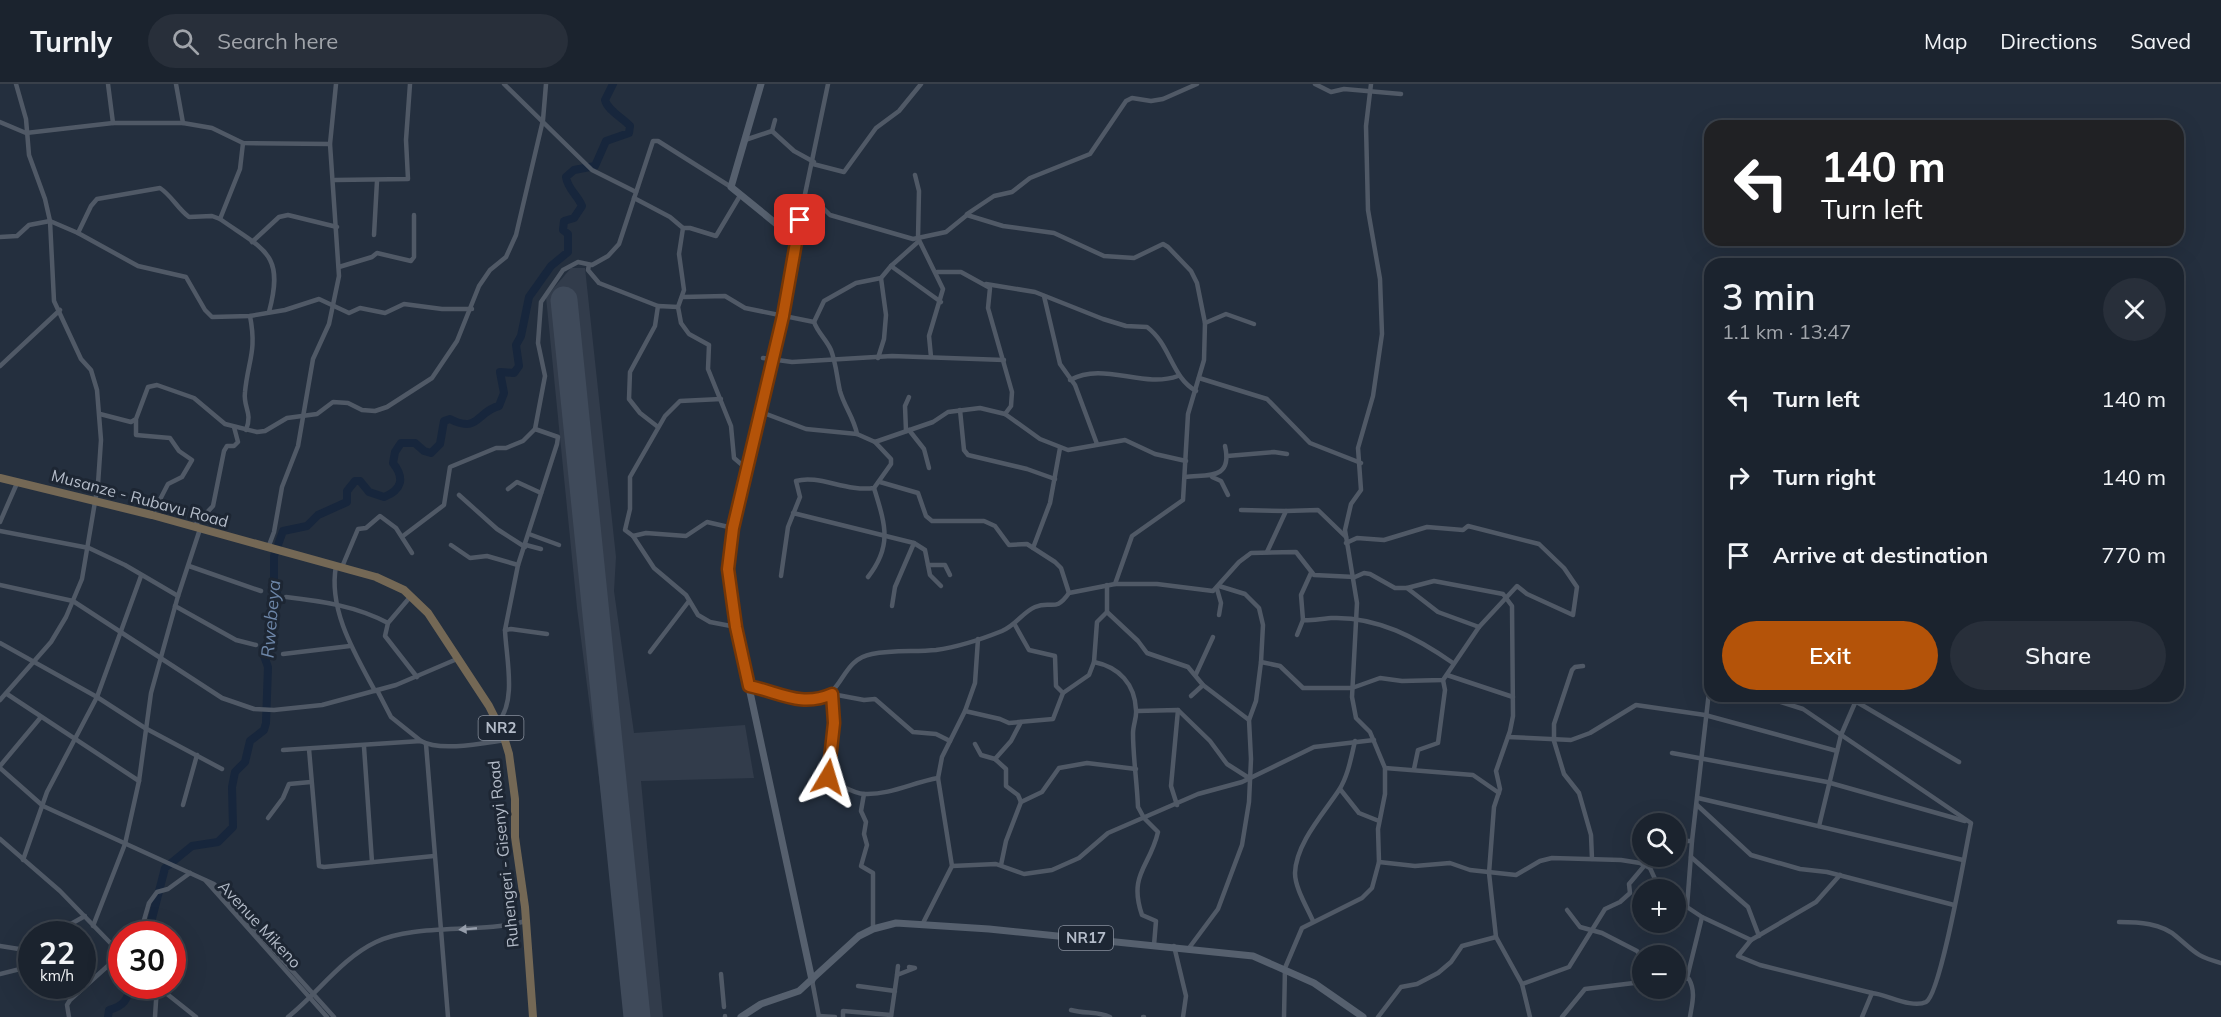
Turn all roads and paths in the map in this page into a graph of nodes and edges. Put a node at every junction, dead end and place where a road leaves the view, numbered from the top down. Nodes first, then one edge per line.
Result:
1 (16, 84) edge
2 (108, 84) edge
3 (176, 84) edge
4 (336, 84) edge
5 (410, 84) edge
6 (504, 84) edge
7 (546, 84) edge
8 (761, 84) edge
9 (828, 84) edge
10 (921, 84) edge
11 (1197, 84) edge
12 (1315, 84) edge
13 (1371, 84) edge
14 (1370, 91) junction
15 (1401, 94) dead end
16 (543, 120) junction
17 (775, 120) dead end
18 (0, 122) edge
19 (113, 123) junction
20 (183, 123) junction
21 (772, 131) junction
22 (26, 133) junction
23 (745, 140) junction
24 (243, 143) junction
25 (330, 144) junction
26 (813, 163) junction
27 (915, 175) dead end
28 (335, 180) junction
29 (377, 181) junction
30 (731, 187) junction
31 (741, 194) junction
32 (635, 195) junction
33 (806, 199) junction
34 (414, 215) dead end
35 (967, 215) junction
36 (220, 219) junction
37 (50, 221) junction
38 (337, 226) junction
39 (683, 228) junction
40 (78, 233) junction
41 (374, 235) dead end
42 (0, 236) edge
43 (918, 239) junction
44 (252, 242) junction
45 (795, 242) junction
46 (589, 265) junction
47 (891, 266) junction
48 (339, 267) junction
49 (937, 272) junction
50 (881, 278) junction
51 (986, 284) junction
52 (1044, 296) junction
53 (683, 297) junction
54 (941, 302) junction
55 (332, 304) junction
56 (658, 306) junction
57 (678, 307) junction
58 (472, 309) junction
59 (60, 310) junction
60 (269, 312) junction
61 (250, 316) junction
62 (783, 316) junction
63 (814, 322) junction
64 (1205, 323) junction
65 (1254, 324) dead end
66 (931, 357) junction
67 (763, 358) dead end
68 (878, 358) junction
69 (772, 360) junction
70 (834, 360) junction
71 (1004, 360) junction
72 (0, 366) edge
73 (1178, 376) junction
74 (1199, 378) junction
75 (1070, 380) junction
76 (1196, 391) junction
77 (909, 397) dead end
78 (721, 399) junction
79 (960, 410) junction
80 (761, 412) junction
81 (100, 414) junction
82 (1005, 414) junction
83 (305, 416) junction
84 (136, 419) junction
85 (234, 427) junction
86 (658, 427) junction
87 (535, 429) junction
88 (246, 430) junction
89 (908, 430) junction
90 (857, 434) junction
91 (874, 442) junction
92 (1097, 444) junction
93 (1225, 446) dead end
94 (1060, 448) junction
95 (1287, 454) dead end
96 (1227, 456) junction
97 (1186, 461) junction
98 (1361, 463) junction
99 (928, 468) dead end
100 (748, 470) junction
101 (1185, 477) junction
102 (1212, 477) junction
103 (0, 478) edge
104 (1054, 479) junction
105 (18, 481) junction
106 (880, 482) junction
107 (508, 489) dead end
108 (874, 489) junction
109 (542, 493) junction
110 (459, 495) dead end
111 (1228, 495) dead end
112 (95, 501) junction
113 (1241, 510) dead end
114 (1286, 511) junction
115 (793, 513) junction
116 (152, 515) junction
117 (0, 522) edge
118 (197, 528) junction
119 (733, 528) junction
120 (0, 531) edge
121 (529, 534) junction
122 (886, 534) junction
123 (403, 536) junction
124 (633, 536) junction
125 (1346, 537) junction
126 (914, 543) junction
127 (1346, 543) junction
128 (451, 545) dead end
129 (559, 545) dead end
130 (526, 546) junction
131 (89, 548) junction
132 (270, 548) junction
133 (1034, 548) junction
134 (541, 549) dead end
135 (1267, 552) junction
136 (412, 553) dead end
137 (518, 565) junction
138 (928, 565) junction
139 (189, 566) junction
140 (339, 567) junction
141 (1311, 573) junction
142 (950, 575) dead end
143 (141, 576) junction
144 (781, 576) dead end
145 (868, 577) dead end
146 (1354, 577) junction
147 (1115, 584) junction
148 (0, 585) edge
149 (1107, 585) junction
150 (940, 586) dead end
151 (1218, 588) junction
152 (1407, 588) junction
153 (261, 591) dead end
154 (1070, 593) junction
155 (178, 596) junction
156 (411, 596) junction
157 (286, 597) dead end
158 (1508, 598) junction
159 (73, 601) junction
160 (689, 601) junction
161 (339, 605) junction
162 (175, 606) junction
163 (892, 606) dead end
164 (1107, 612) junction
165 (1219, 615) dead end
166 (1303, 620) junction
167 (1358, 620) junction
168 (388, 623) junction
169 (1015, 625) junction
170 (736, 627) junction
171 (1479, 627) junction
172 (505, 630) junction
173 (121, 631) junction
174 (547, 634) dead end
175 (1297, 635) dead end
176 (1213, 637) dead end
177 (978, 639) junction
178 (0, 643) edge
179 (256, 645) dead end
180 (350, 646) junction
181 (650, 652) dead end
182 (282, 654) dead end
183 (161, 657) junction
184 (458, 658) junction
185 (36, 661) junction
186 (1094, 662) junction
187 (1261, 662) junction
188 (1453, 663) junction
189 (1583, 666) dead end
190 (1196, 674) junction
191 (417, 677) junction
192 (1445, 677) junction
193 (1203, 685) junction
194 (749, 686) junction
195 (1352, 688) junction
196 (376, 691) junction
197 (1063, 693) junction
198 (7, 694) junction
199 (832, 694) junction
200 (1191, 696) dead end
201 (97, 697) junction
202 (1513, 697) junction
203 (0, 700) edge
204 (1707, 702) edge
205 (1783, 702) edge
206 (1856, 702) edge
207 (1862, 702) edge
208 (1178, 710) junction
209 (965, 711) junction
210 (1137, 711) junction
211 (1705, 715) junction
212 (41, 717) junction
213 (1249, 720) junction
214 (498, 722) junction
215 (1021, 722) junction
216 (146, 728) junction
217 (1841, 735) junction
218 (1508, 737) junction
219 (75, 740) junction
220 (505, 740) junction
221 (1374, 740) junction
222 (950, 741) junction
223 (1355, 741) junction
224 (1554, 741) junction
225 (423, 743) junction
226 (975, 744) dead end
227 (364, 747) junction
228 (309, 749) junction
229 (283, 750) dead end
230 (1837, 751) junction
231 (1672, 753) dead end
232 (197, 755) junction
233 (995, 759) junction
234 (1701, 759) junction
235 (1959, 762) dead end
236 (0, 767) edge
237 (222, 768) dead end
238 (1385, 768) junction
239 (1136, 769) junction
240 (1414, 769) junction
241 (938, 778) junction
242 (1249, 778) junction
243 (139, 781) junction
244 (311, 782) junction
245 (1827, 782) junction
246 (1340, 789) junction
247 (1499, 794) junction
248 (864, 795) junction
249 (1698, 798) junction
250 (1021, 802) junction
251 (183, 805) dead end
252 (1177, 805) junction
253 (1697, 805) junction
254 (43, 806) junction
255 (268, 818) dead end
256 (1144, 818) junction
257 (1379, 821) junction
258 (1971, 823) junction
259 (1819, 826) junction
260 (0, 839) edge
261 (1686, 841) edge
262 (1692, 841) junction
263 (125, 844) junction
264 (434, 856) junction
265 (1690, 857) junction
266 (1592, 859) junction
267 (23, 860) junction
268 (1963, 860) junction
269 (372, 862) junction
270 (1379, 862) junction
271 (1632, 862) edge
272 (1000, 865) junction
273 (952, 866) junction
274 (1643, 867) edge
275 (1650, 868) edge
276 (190, 873) junction
277 (1489, 873) junction
278 (1840, 875) junction
279 (1655, 879) edge
280 (1954, 905) junction
281 (1687, 907) joint
282 (1567, 910) dead end
283 (85, 916) junction
284 (1702, 917) junction
285 (76, 921) edge
286 (89, 921) edge
287 (95, 921) edge
288 (144, 921) edge
289 (526, 921) junction
290 (1313, 921) junction
291 (2119, 922) dead end
292 (922, 925) junction
293 (96, 929) edge
294 (873, 929) junction
295 (1593, 930) junction
296 (441, 932) junction
297 (1759, 936) junction
298 (1496, 937) junction
299 (1751, 940) junction
300 (108, 941) edge
301 (1154, 945) junction
302 (0, 946) edge
303 (1174, 946) junction
304 (1189, 948) junction
305 (18, 949) edge
306 (1632, 949) edge
307 (2221, 963) edge
308 (108, 966) edge
309 (898, 966) dead end
310 (909, 967) dead end
311 (1285, 968) junction
312 (18, 970) edge
313 (0, 974) edge
314 (721, 974) dead end
315 (897, 975) junction
316 (1687, 978) joint
317 (812, 980) junction
318 (1632, 983) edge
319 (1522, 984) junction
320 (858, 986) dead end
321 (895, 992) junction
322 (1872, 993) junction
323 (313, 995) junction
324 (156, 999) edge
325 (173, 999) edge
326 (724, 1007) dead end
327 (1071, 1010) dead end
328 (1085, 1015) edge
329 (891, 1016) edge
330 (69, 1017) edge
331 (155, 1017) edge
332 (196, 1017) edge
333 (288, 1017) edge
334 (327, 1017) edge
335 (334, 1017) edge
336 (448, 1017) edge
337 (533, 1017) edge
338 (741, 1017) edge
339 (819, 1017) edge
340 (835, 1017) edge
341 (843, 1017) edge
342 (1110, 1017) edge
343 (1184, 1017) edge
344 (1284, 1017) edge
345 (1363, 1017) edge
346 (1378, 1017) edge
347 (1530, 1017) edge
348 (1562, 1017) edge
349 (1689, 1017) edge
350 (1862, 1017) edge

1 - 22 street
2 - 19 street
3 - 20 street
4 - 25 street
5 - 29 street
6 - 16 street
7 - 16 street
8 - 23 main road
9 - 26 street
10 - 26 street
11 - 35 street
12 - 14 street
13 - 14 street
14 - 15 street
14 - 98 street
16 - 32 street
16 - 58 street
17 - 21 street
18 - 22 street
19 - 20 street
19 - 22 street
20 - 24 street
21 - 23 street
21 - 26 street
22 - 37 street
23 - 30 main road
24 - 25 street
24 - 36 street
25 - 28 street
26 - 33 street
27 - 43 street
28 - 29 street
28 - 38 street
29 - 41 street
30 - 31 main road
30 - 32 street
31 - 39 street
31 - 45 main road
32 - 39 street
32 - 46 street
33 - 43 street
33 - 45 street
34 - 48 street
35 - 43 street
35 - 64 street
36 - 40 street
36 - 44 street
37 - 40 street
37 - 42 street
37 - 59 street
38 - 44 street
38 - 48 street
39 - 53 street
40 - 61 street
43 - 47 street
43 - 49 street
44 - 60 street
45 - 62 main road
46 - 56 street
46 - 87 street
47 - 50 street
47 - 54 street
48 - 55 street
49 - 51 street
49 - 54 street
50 - 63 street
50 - 68 street
51 - 52 street
51 - 71 street
52 - 73 street
52 - 75 street
53 - 57 street
53 - 62 street
54 - 66 street
55 - 58 street
55 - 60 street
55 - 83 street
56 - 57 street
56 - 86 street
57 - 78 street
58 - 83 street
59 - 72 street
59 - 81 street
60 - 61 street
61 - 88 street
62 - 63 street
62 - 69 main road
63 - 70 street
64 - 65 street
64 - 74 street
66 - 68 street
66 - 71 street
67 - 69 street
68 - 70 street
69 - 70 street
69 - 80 main road
70 - 90 street
71 - 82 street
73 - 75 street
73 - 76 street
74 - 76 street
74 - 98 street
75 - 92 street
76 - 97 street
77 - 89 street
78 - 86 street
78 - 100 street
79 - 82 street
79 - 89 street
79 - 104 street
80 - 90 street
80 - 100 main road
81 - 84 street
81 - 112 street
82 - 94 street
83 - 88 street
83 - 132 street
84 - 85 street
84 - 116 street
85 - 88 street
85 - 118 street
86 - 124 street
87 - 109 street
87 - 123 street
89 - 91 street
89 - 99 street
90 - 91 street
91 - 106 street
92 - 94 street
92 - 97 street
93 - 96 street
94 - 104 street
95 - 96 street
96 - 102 street
97 - 101 street
98 - 125 street
100 - 119 main road
101 - 102 street
101 - 147 street
102 - 111 street
103 - 105 highway, Musanze - Rubavu Road / NR2
104 - 133 street
105 - 112 highway, Musanze - Rubavu Road / NR2
105 - 117 street
106 - 108 street
106 - 133 street
107 - 109 street
108 - 115 street
108 - 122 street
109 - 121 street
110 - 130 street
112 - 116 highway, Musanze - Rubavu Road / NR2
112 - 131 street
113 - 114 street
114 - 125 street
114 - 135 street
115 - 122 street
115 - 144 street
116 - 118 highway, Musanze - Rubavu Road / NR2
118 - 132 highway, Musanze - Rubavu Road / NR2
118 - 139 street
119 - 124 street
119 - 170 main road
120 - 131 street
121 - 129 street
121 - 130 street
122 - 126 street
122 - 145 street
123 - 136 street
123 - 140 street
124 - 160 street
125 - 127 street
126 - 138 street
126 - 163 street
127 - 146 street
127 - 158 street
128 - 137 street
130 - 134 street
130 - 137 street
131 - 143 street
131 - 159 street
132 - 140 highway, Ruhengeri - Gisenyi Road / NR2
133 - 154 street
135 - 141 street
135 - 151 street
137 - 172 street
138 - 142 street
138 - 150 street
139 - 153 street
139 - 155 street
140 - 156 highway, Ruhengeri - Gisenyi Road / NR2
140 - 161 street
141 - 146 street
141 - 166 street
143 - 155 street
143 - 173 street
146 - 152 street
146 - 167 street
147 - 149 street
147 - 151 street
148 - 159 street
149 - 154 street
149 - 164 street
151 - 165 street
151 - 187 street
152 - 158 street
152 - 171 street
154 - 169 street
155 - 162 street
156 - 168 street
156 - 184 highway, Ruhengeri - Gisenyi Road / NR2
157 - 161 street
158 - 171 street
158 - 202 street
159 - 173 street
159 - 185 street
160 - 170 street
160 - 181 street
161 - 168 street
161 - 180 street
162 - 179 street
162 - 183 street
164 - 186 street
164 - 190 street
166 - 167 street
166 - 175 street
167 - 188 street
167 - 195 street
168 - 191 street
169 - 177 street
169 - 197 street
170 - 194 main road
171 - 188 street
172 - 174 street
172 - 214 street
173 - 183 street
173 - 201 street
176 - 190 street
177 - 199 street
177 - 209 street
178 - 185 street
180 - 182 street
180 - 196 street
183 - 196 street
183 - 216 street
184 - 191 street
184 - 214 highway, Ruhengeri - Gisenyi Road / NR2
185 - 198 street
185 - 201 street
186 - 197 street
186 - 210 street
187 - 195 street
187 - 213 street
188 - 192 street
189 - 224 street
190 - 193 street
191 - 196 street
192 - 195 street
192 - 202 street
192 - 240 street
193 - 200 street
193 - 213 street
194 - 199 street
194 - 317 main road
195 - 221 street
196 - 225 street
197 - 215 street
198 - 203 street
198 - 212 street
199 - 222 street
199 - 248 street
201 - 216 street
201 - 219 street
202 - 218 street
204 - 211 street
205 - 217 street
206 - 217 street
207 - 235 street
208 - 210 street
208 - 242 street
208 - 252 street
209 - 215 street
209 - 222 street
210 - 239 street
211 - 224 street
211 - 230 street
211 - 234 street
212 - 219 street
212 - 236 street
213 - 242 street
214 - 220 highway, Ruhengeri - Gisenyi Road / NR2
215 - 233 street
216 - 232 street
216 - 243 street
217 - 230 street
217 - 258 street
218 - 224 street
218 - 247 street
219 - 243 street
219 - 254 street
220 - 225 street
220 - 289 highway, Ruhengeri - Gisenyi Road / NR2
221 - 223 street
221 - 238 street
222 - 241 street
223 - 242 street
223 - 246 street
224 - 266 street
225 - 227 street
225 - 264 street
226 - 233 street
227 - 228 street
227 - 269 street
228 - 229 street
228 - 244 street
230 - 245 street
231 - 234 street
232 - 237 street
232 - 251 street
233 - 250 street
234 - 245 street
234 - 249 street
236 - 254 street, Avenue Mikeno
238 - 240 street
238 - 257 street
239 - 250 street
239 - 256 street
240 - 247 street
241 - 248 street
241 - 273 street
242 - 252 street
242 - 304 street
243 - 263 street
244 - 255 street
244 - 269 street
245 - 258 street
245 - 259 street
246 - 257 street
246 - 290 street
247 - 277 street
248 - 294 street
249 - 253 street
249 - 259 street
250 - 272 street
252 - 256 street
253 - 262 street
253 - 278 street
254 - 263 street, Avenue Mikeno
254 - 267 street
256 - 272 street
256 - 301 street
257 - 270 street
258 - 268 street
259 - 268 street
260 - 267 street
261 - 262 street
262 - 265 street
263 - 276 street, Avenue Mikeno
263 - 287 street
264 - 269 street
264 - 296 street
265 - 281 street
265 - 297 street
266 - 271 street
266 - 277 street
267 - 283 street
268 - 280 street
270 - 277 street
270 - 290 street
272 - 273 street
273 - 292 street
274 - 295 street
275 - 279 street
276 - 288 street
276 - 323 street, Avenue Mikeno
277 - 298 street
278 - 280 street
278 - 297 street
280 - 322 street
281 - 284 street
282 - 295 street
283 - 285 street
283 - 286 street
284 - 299 street
284 - 316 street
289 -> 296 street
289 - 337 highway, Ruhengeri - Gisenyi Road / NR2
290 - 311 street
291 - 307 street
292 - 294 main road, NR17
292 - 301 main road, NR17
293 - 300 street
294 - 317 main road, NR17
295 - 306 street
295 - 319 street
296 - 323 street
296 - 336 street
297 - 299 street
298 - 319 street
298 - 346 street
299 - 322 street
301 - 303 main road, NR17
302 - 305 street
303 - 304 main road, NR17
303 - 343 street
304 - 311 main road, NR17
308 - 330 street
309 - 315 street
310 - 315 street
311 - 344 street
311 - 345 main road, NR17
312 - 313 street
314 - 326 street
315 - 321 street
316 - 349 street
317 - 338 main road, NR17
317 - 339 street
318 - 348 street
319 - 347 street
320 - 321 street
321 - 329 street
322 - 350 street
323 - 333 street
323 - 334 street, Avenue Mikeno
323 - 335 street, Avenue Mikeno
324 - 331 street
325 - 332 street
327 - 328 street
328 - 342 street
329 - 341 street
339 - 340 street

